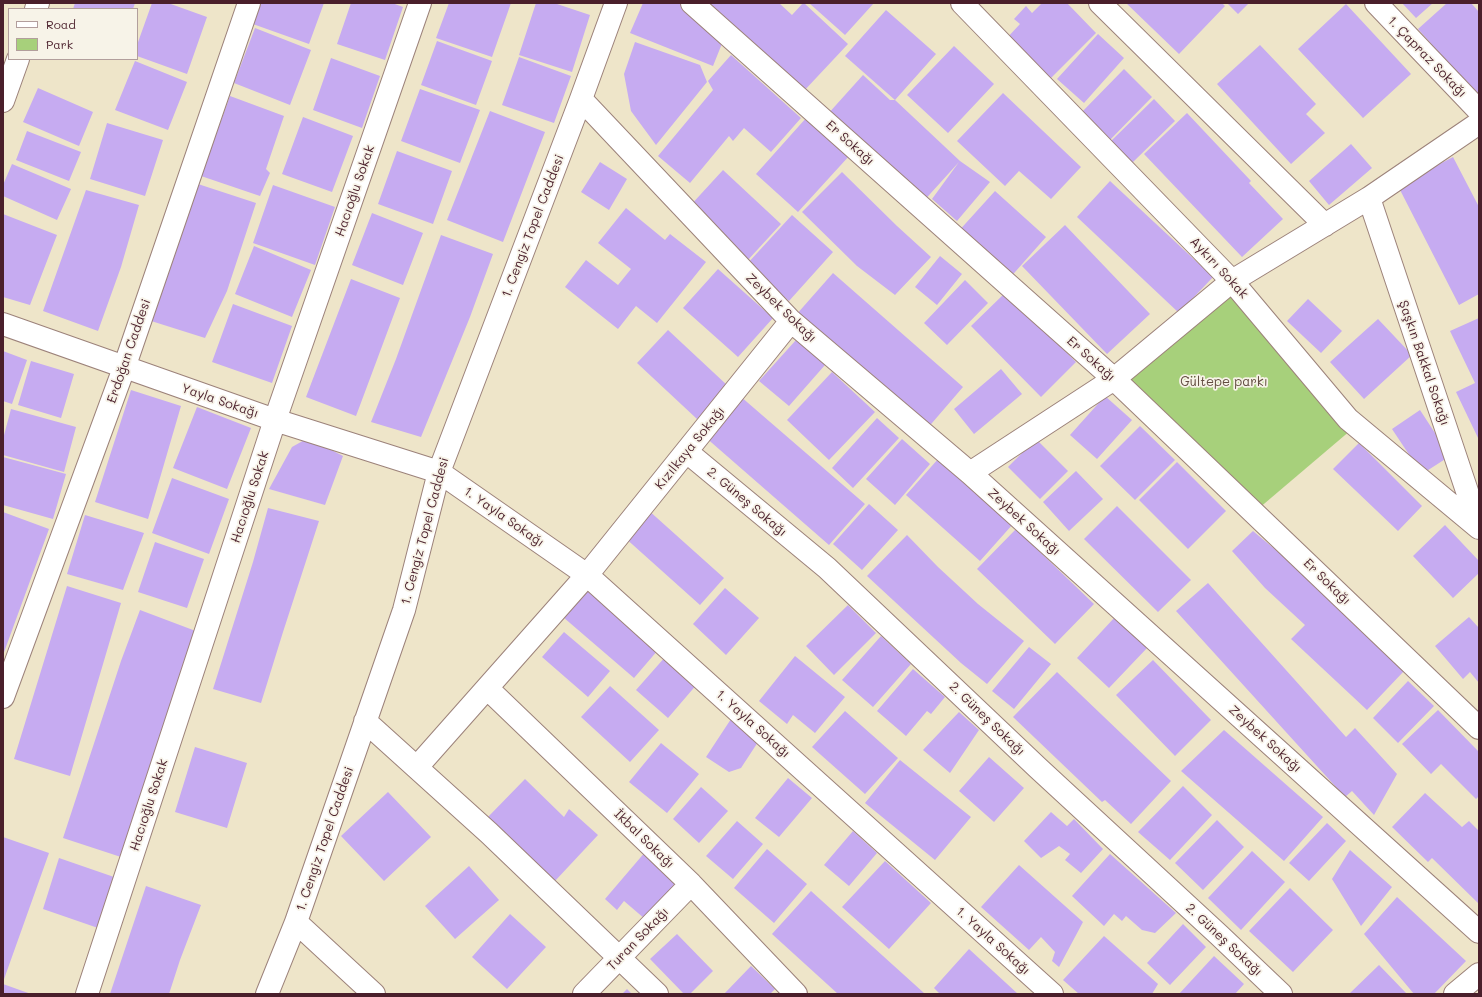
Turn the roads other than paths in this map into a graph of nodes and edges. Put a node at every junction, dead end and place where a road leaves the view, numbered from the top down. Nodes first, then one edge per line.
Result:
1 (250, 3) edge
2 (420, 3) edge
3 (616, 3) edge
4 (692, 3) edge
5 (962, 3) edge
6 (1100, 3) edge
7 (1376, 3) edge
8 (18, 60) edge
9 (581, 99) junction
10 (3, 101) edge
11 (1479, 111) edge
12 (1479, 122) edge
13 (1369, 198) junction
14 (1325, 225) junction
15 (1232, 281) junction
16 (791, 321) junction
17 (3, 324) edge
18 (124, 368) junction
19 (1114, 379) junction
20 (275, 420) junction
21 (687, 452) junction
22 (439, 472) junction
23 (970, 473) junction
24 (1479, 528) edge
25 (587, 574) junction
26 (487, 688) junction
27 (3, 697) edge
28 (365, 721) junction
29 (1479, 728) edge
30 (417, 767) junction
31 (691, 884) junction
32 (296, 922) junction
33 (1479, 932) edge
34 (620, 957) junction
35 (1479, 974) edge
36 (87, 994) edge
37 (267, 994) edge
38 (374, 994) edge
39 (584, 994) edge
40 (657, 994) edge
41 (796, 994) edge
42 (1052, 994) edge
43 (1280, 994) edge
44 (1455, 994) edge

1 - 18 street, Erdoğan Caddesi
2 - 20 street, Hacıoğlu Sokak
3 - 9 street, 1. Cengiz Topel Caddesi
4 - 19 street, Er Sokağı
5 - 15 street, Aykırı Sokak
6 - 14 street
7 - 11 street, 1. Çapraz Sokağı
8 - 10 street
9 - 16 street, Zeybek Sokağı
9 - 22 street, 1. Cengiz Topel Caddesi
12 - 13 street
13 - 14 street
13 - 24 street, Şaşkın Bakkal Sokağı
14 - 15 street
15 - 19 street
15 - 24 street, Aykırı Sokak
16 - 21 street, Kızılkaya Sokağı
16 - 23 street, Zeybek Sokağı
17 - 18 street, Yayla Sokağı
18 - 20 street, Yayla Sokağı
18 - 27 street, Erdoğan Caddesi
19 - 23 street
19 - 29 street, Er Sokağı
20 - 22 street, Yayla Sokağı
20 - 36 street, Hacıoğlu Sokak
21 - 25 street, Kızılkaya Sokağı
21 - 43 street, 2. Güneş Sokağı
22 - 25 street, 1. Yayla Sokağı
22 - 28 street, 1. Cengiz Topel Caddesi
23 - 33 street, Zeybek Sokağı
25 - 26 street, Kızılkaya Sokağı
25 - 42 street, 1. Yayla Sokağı
26 - 30 street, Kızılkaya Sokağı
26 - 31 street, İkbal Sokağı
28 - 30 street
28 - 32 street, 1. Cengiz Topel Caddesi
30 - 34 street
31 - 34 street, Turan Sokağı
31 - 41 street, İkbal Sokağı
32 - 37 street, 1. Cengiz Topel Caddesi
32 - 38 street
34 - 39 street, Turan Sokağı
34 - 40 street
35 - 44 street

